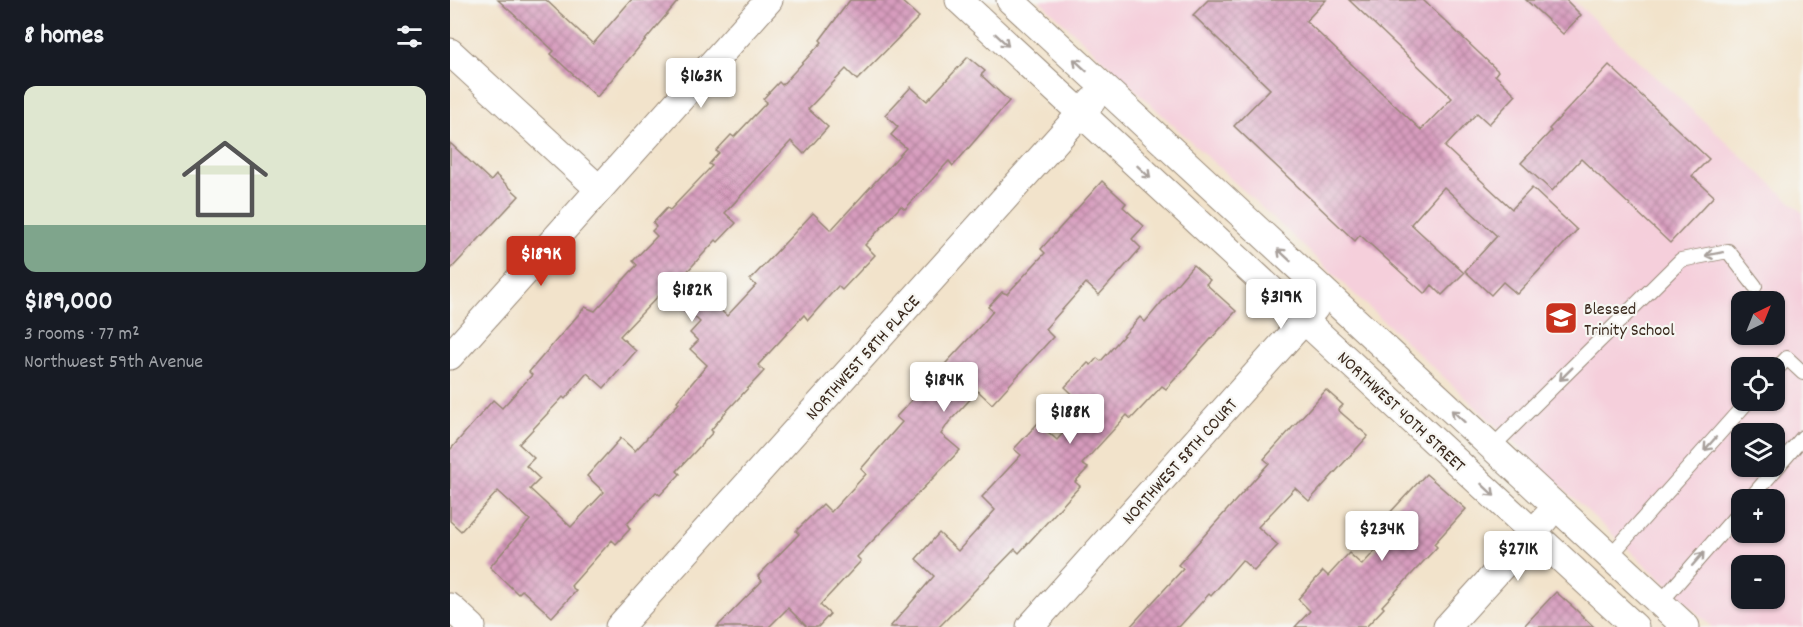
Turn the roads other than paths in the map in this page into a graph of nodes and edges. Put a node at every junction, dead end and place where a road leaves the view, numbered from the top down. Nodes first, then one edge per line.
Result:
1 (769, 0) edge
2 (959, 0) edge
3 (1010, 0) edge
4 (450, 52) edge
5 (1104, 87) junction
6 (1081, 113) junction
7 (599, 189) junction
8 (1755, 286) dead end
9 (1328, 294) junction
10 (1304, 321) junction
11 (450, 356) edge
12 (1785, 360) edge
13 (1803, 373) edge
14 (1739, 411) edge
15 (1803, 437) edge
16 (1492, 447) junction
17 (1758, 489) edge
18 (1556, 507) junction
19 (1731, 522) edge
20 (1532, 532) junction
21 (1610, 556) junction
22 (1660, 603) junction
23 (450, 606) edge
24 (472, 627) edge
25 (619, 627) edge
26 (1030, 627) edge
27 (1447, 627) edge
28 (1635, 627) edge
29 (1686, 627) edge

1 - 7 street
2 -> 6 street, NORTHWEST 40TH STREET
5 -> 3 street, NORTHWEST 40TH STREET
4 - 7 street
5 - 6 street, NORTHWEST 58TH PLACE
9 -> 5 street, NORTHWEST 40TH STREET
6 -> 10 street, NORTHWEST 40TH STREET
6 - 25 street, NORTHWEST 58TH PLACE
7 - 11 street
8 -> 16 lane
9 - 10 street, NORTHWEST 58TH COURT
16 -> 9 street, NORTHWEST 40TH STREET
10 -> 20 street, NORTHWEST 40TH STREET
10 - 26 street, NORTHWEST 58TH COURT
12 - 13 lane
14 -> 21 lane
15 - 17 lane
16 - 18 street, NORTHWEST 40TH STREET
18 - 20 street
18 - 21 street, NORTHWEST 40TH STREET
22 -> 19 lane
20 - 27 street
20 - 28 street, NORTHWEST 40TH STREET
21 - 22 street, NORTHWEST 40TH STREET
22 - 29 street, NORTHWEST 40TH STREET
23 - 24 street

